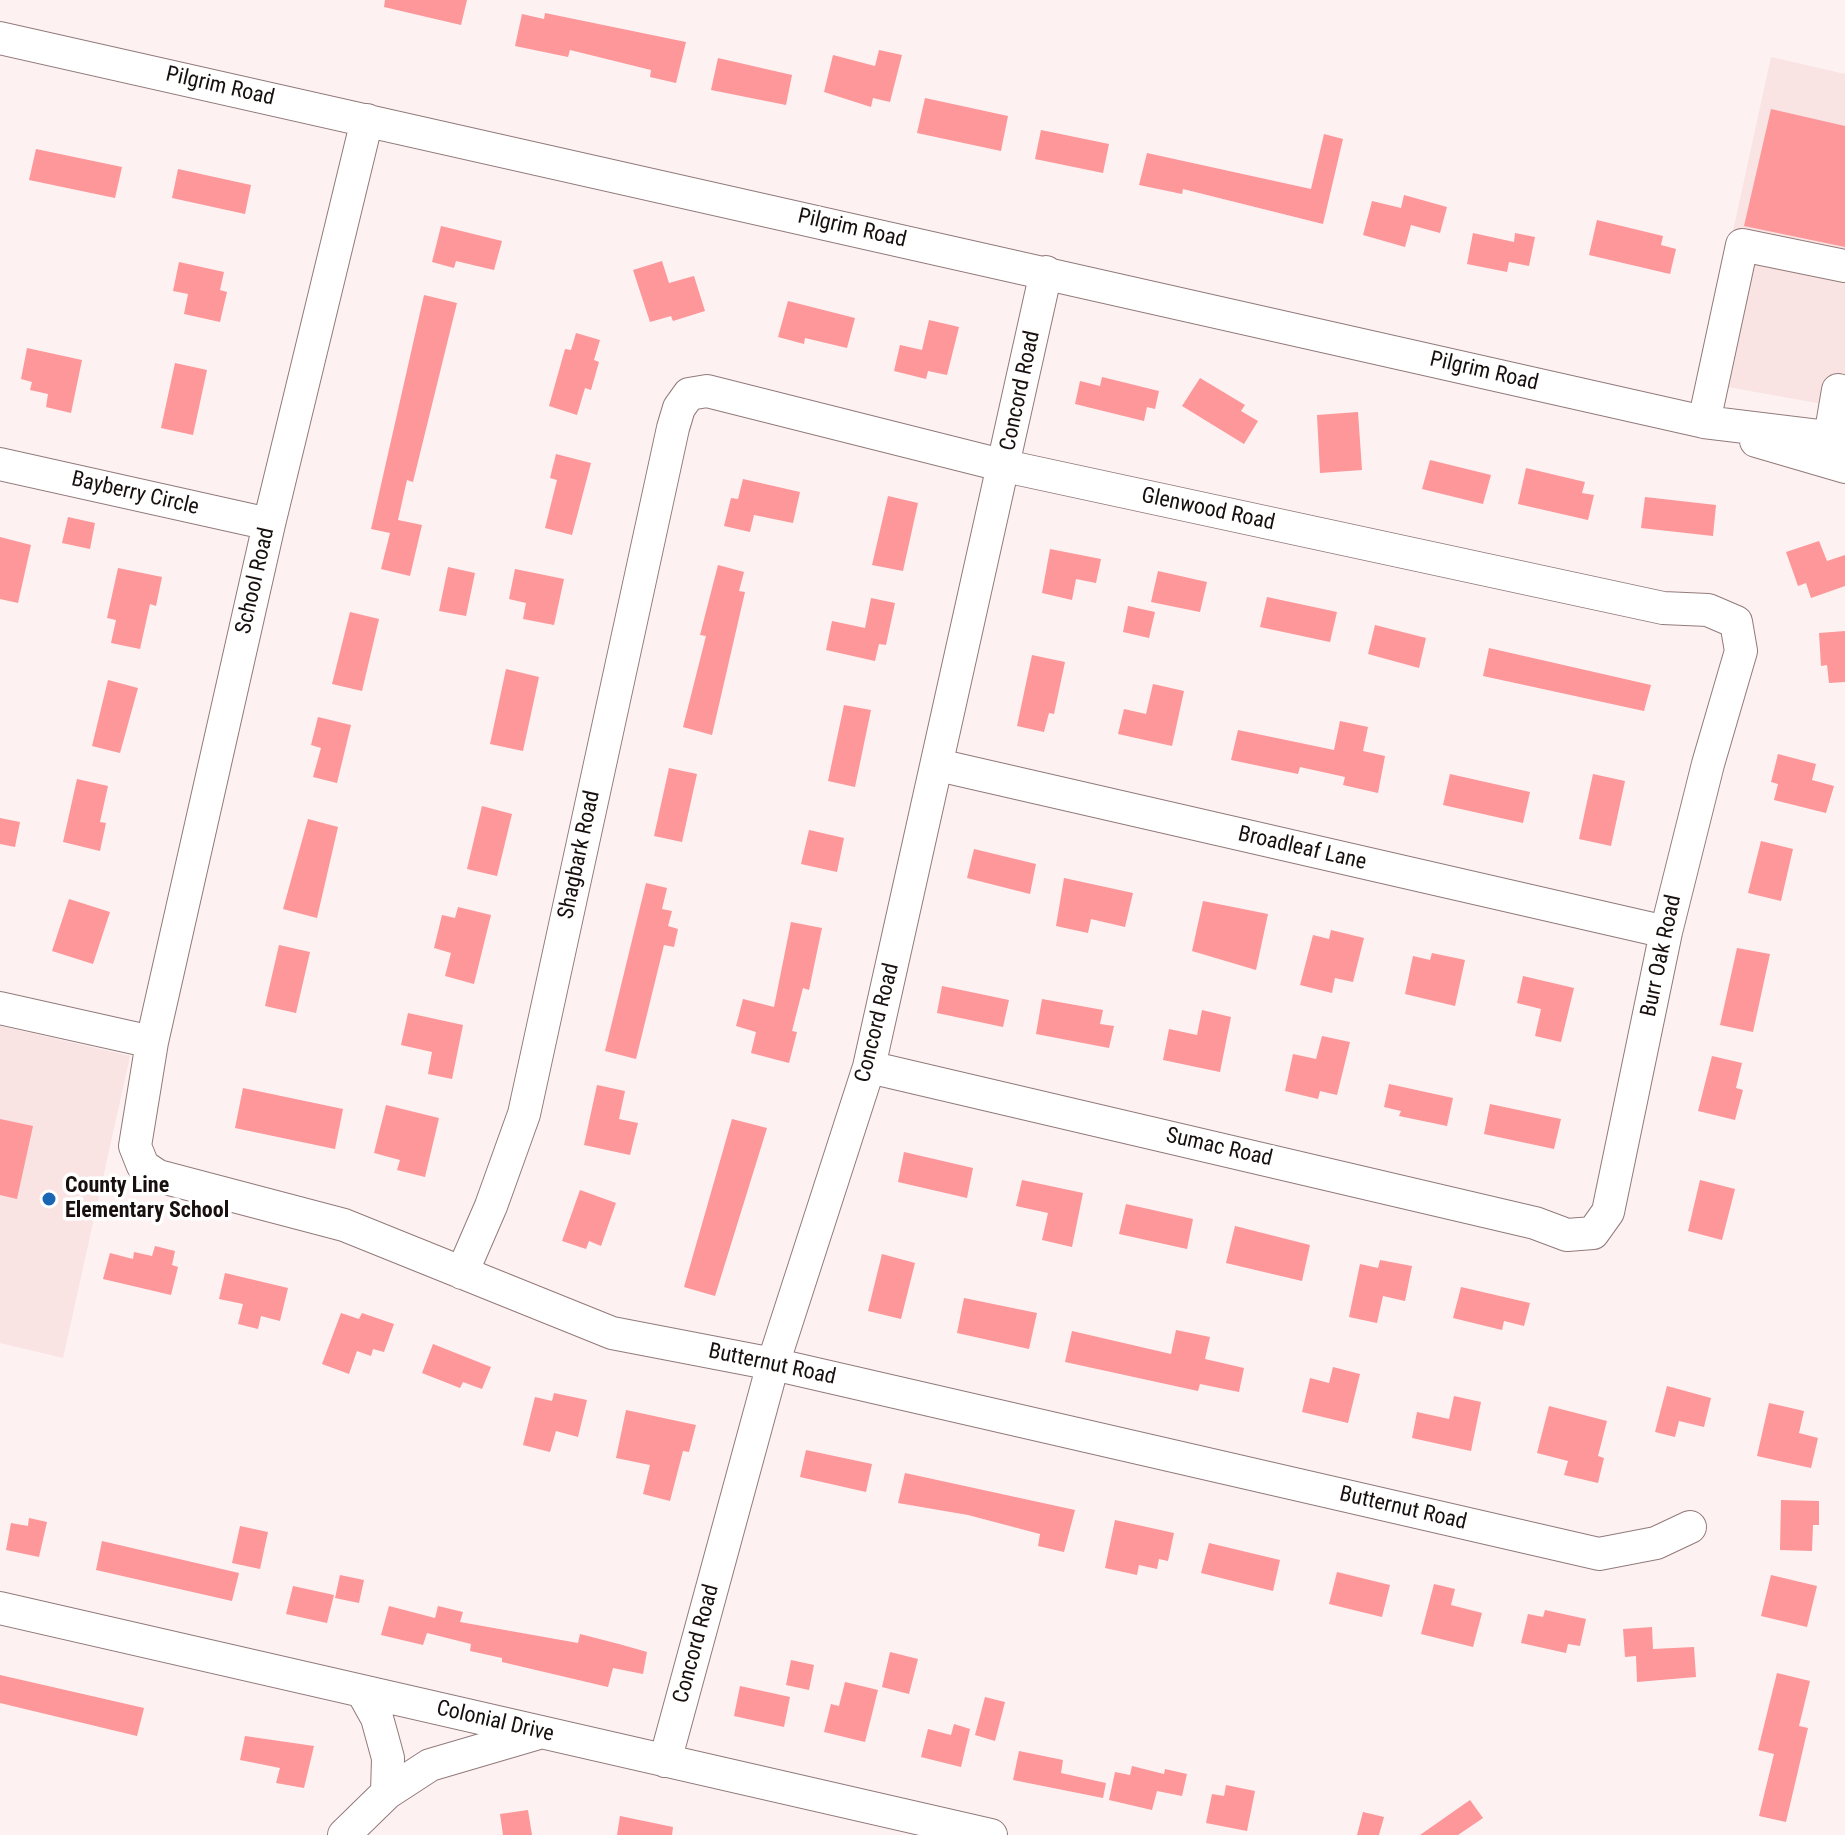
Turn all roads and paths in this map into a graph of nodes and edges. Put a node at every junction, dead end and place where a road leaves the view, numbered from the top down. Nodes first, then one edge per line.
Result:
1 (0, 38) edge
2 (367, 120) junction
3 (1845, 266) edge
4 (1046, 272) junction
5 (1845, 392) edge
6 (1704, 422) junction
7 (673, 428) joint
8 (1837, 438) edge
9 (0, 464) edge
10 (1005, 466) junction
11 (1845, 467) edge
12 (269, 524) junction
13 (1741, 651) joint
14 (938, 765) junction
15 (1666, 932) junction
16 (0, 1008) edge
17 (152, 1042) junction
18 (869, 1067) junction
19 (1567, 1235) joint
20 (462, 1273) junction
21 (773, 1364) junction
22 (1690, 1527) dead end
23 (0, 1608) edge
24 (362, 1691) junction
25 (542, 1732) junction
26 (665, 1761) junction
27 (387, 1793) junction
28 (344, 1835) edge
29 (991, 1835) edge

1 - 2 street, Pilgrim Road
2 - 4 street, Pilgrim Road
2 - 12 street, School Road
3 - 6 street
4 - 6 street, Pilgrim Road
4 - 10 street, Concord Road
5 - 8 street
6 - 8 street, Pilgrim Road
6 - 11 street, Pilgrim Road
7 - 10 street, Glenwood Road
7 - 20 street, Shagbark Road
9 - 12 street, Bayberry Circle
10 - 13 street, Glenwood Road
10 - 14 street, Concord Road
12 - 17 street, School Road
13 - 15 street, Burr Oak Road
14 - 15 street, Broadleaf Lane
14 - 18 street, Concord Road
15 - 19 street, Burr Oak Road
16 - 17 street
17 - 20 street, Butternut Road
18 - 19 street, Sumac Road
18 - 21 street, Concord Road
20 - 21 street, Butternut Road
21 - 22 street, Butternut Road
21 - 26 street, Concord Road
23 - 24 street, Colonial Drive
24 - 25 street, Colonial Drive
24 - 27 street
25 - 26 street, Colonial Drive
25 - 27 street
26 - 29 street, Colonial Drive
27 - 28 street

